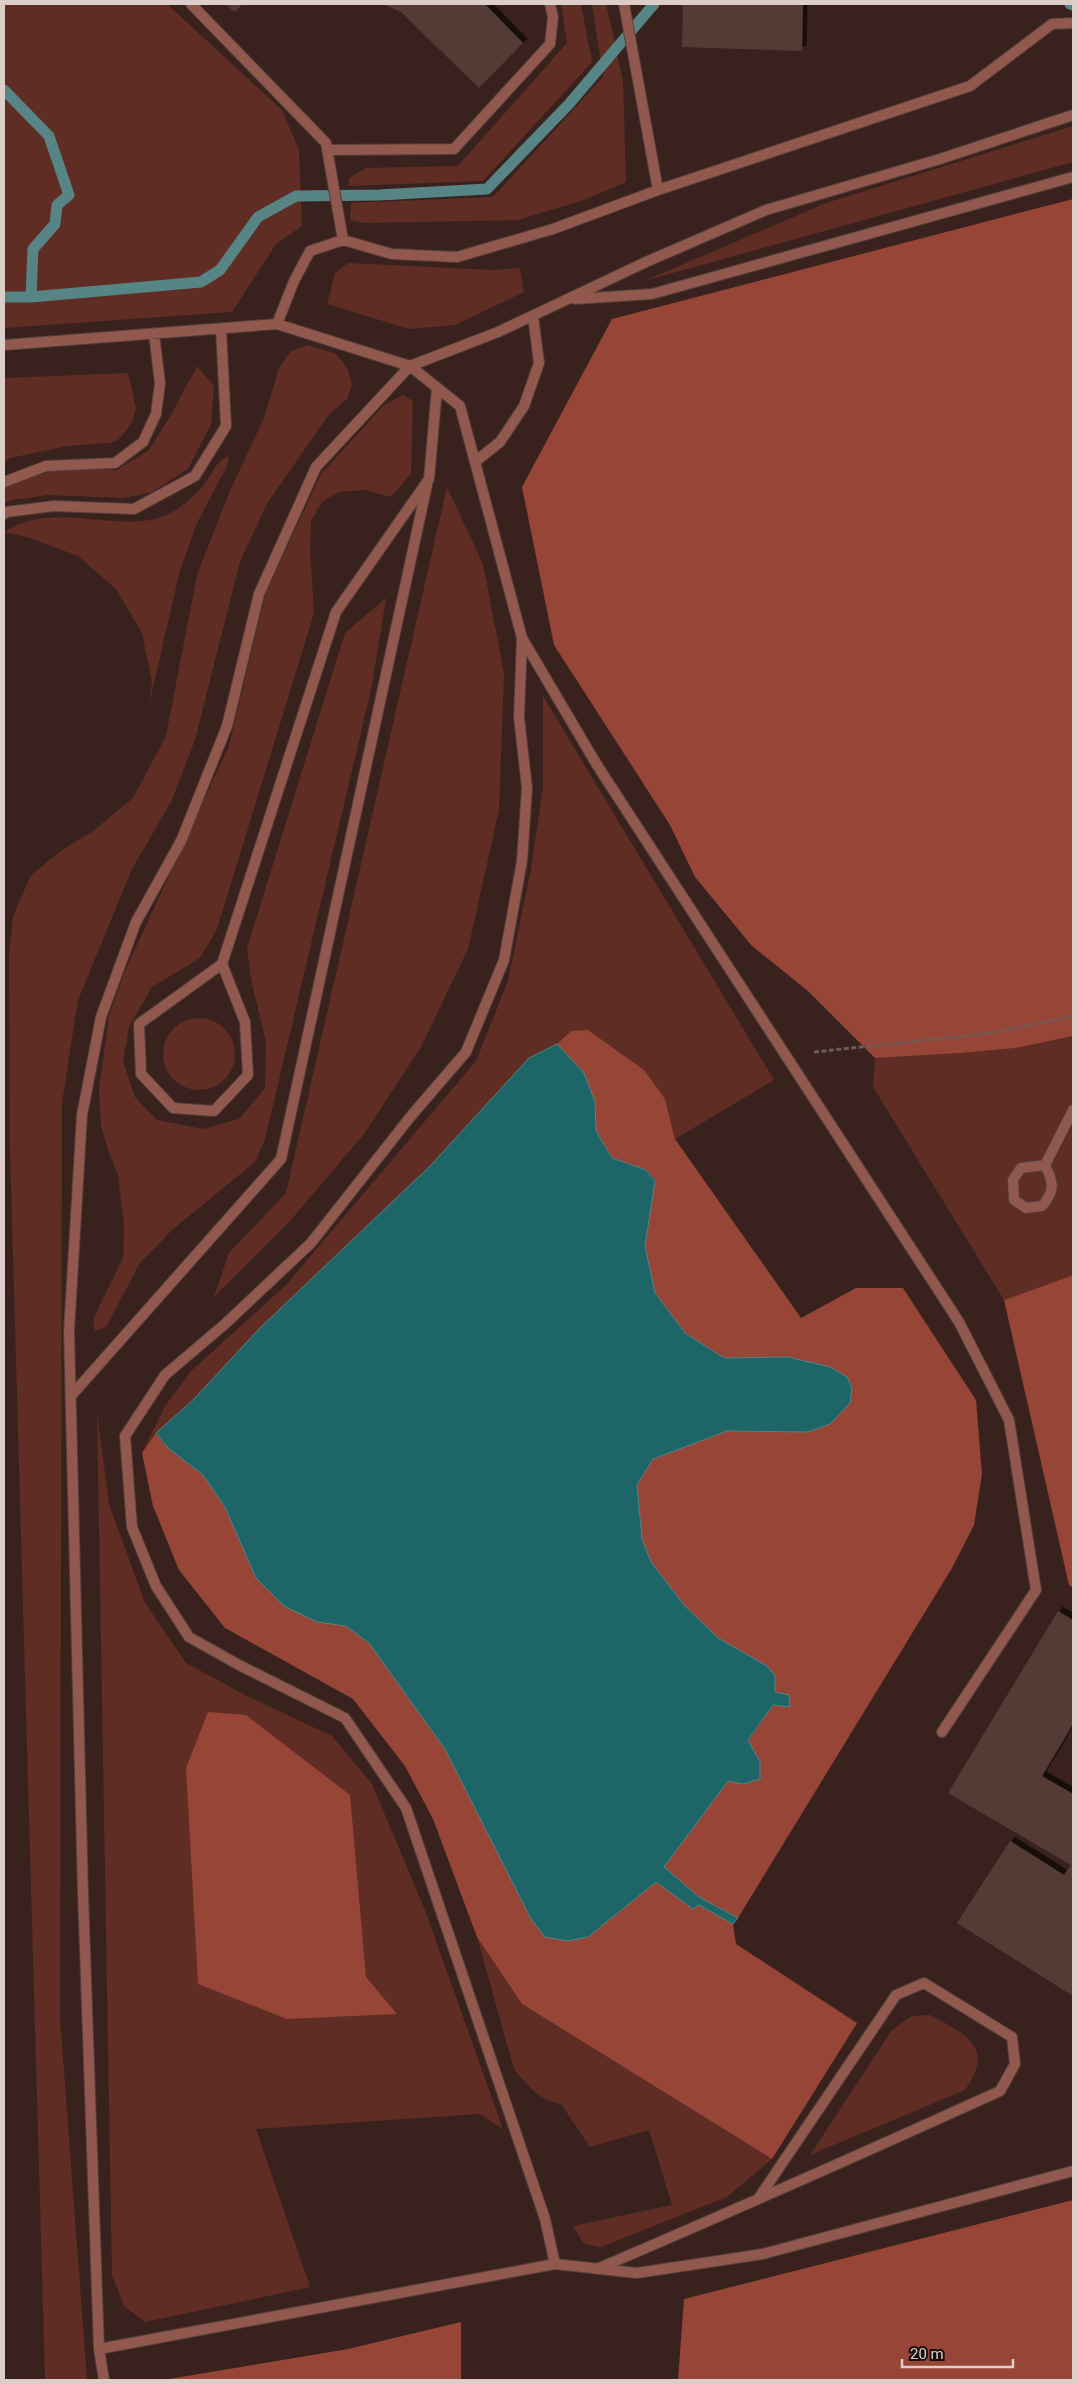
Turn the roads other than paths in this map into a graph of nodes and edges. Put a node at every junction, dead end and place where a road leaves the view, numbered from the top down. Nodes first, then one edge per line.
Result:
1 (191, 4) edge
2 (550, 4) edge
3 (624, 4) edge
4 (1073, 23) edge
5 (1073, 115) edge
6 (328, 150) junction
7 (1073, 177) edge
8 (658, 190) junction
9 (343, 240) junction
10 (569, 299) junction
11 (533, 316) junction
12 (277, 324) junction
13 (221, 329) junction
14 (154, 334) junction
15 (4, 345) edge
16 (410, 366) junction
17 (437, 388) junction
18 (476, 461) junction
19 (429, 479) junction
20 (4, 482) edge
21 (4, 514) edge
22 (522, 638) junction
23 (222, 964) junction
24 (1073, 1110) edge
25 (1045, 1165) junction
26 (71, 1396) junction
27 (942, 1732) dead end
28 (1073, 2171) edge
29 (758, 2199) junction
30 (555, 2264) junction
31 (596, 2269) junction
32 (99, 2349) junction
33 (104, 2380) edge

1 - 6 lane
2 - 6 lane
3 - 8 lane
4 - 8 lane
5 - 10 lane
6 - 9 lane
7 - 10 lane
8 - 9 lane
9 - 12 lane
10 - 11 lane
11 - 16 lane
11 - 18 lane
12 - 13 lane
12 - 16 lane
13 - 14 lane
13 - 21 lane
14 - 15 lane
14 - 20 lane
16 - 17 lane
16 - 26 lane
17 - 18 lane
17 - 19 lane
18 - 22 lane
19 - 23 lane
19 - 26 lane
22 - 27 lane
22 - 30 lane
23 - 23 lane
24 - 25 lane
25 - 25 lane
26 - 32 lane
28 - 31 lane
29 - 29 lane
29 - 31 lane
30 - 31 lane
30 - 32 lane
32 - 33 lane

